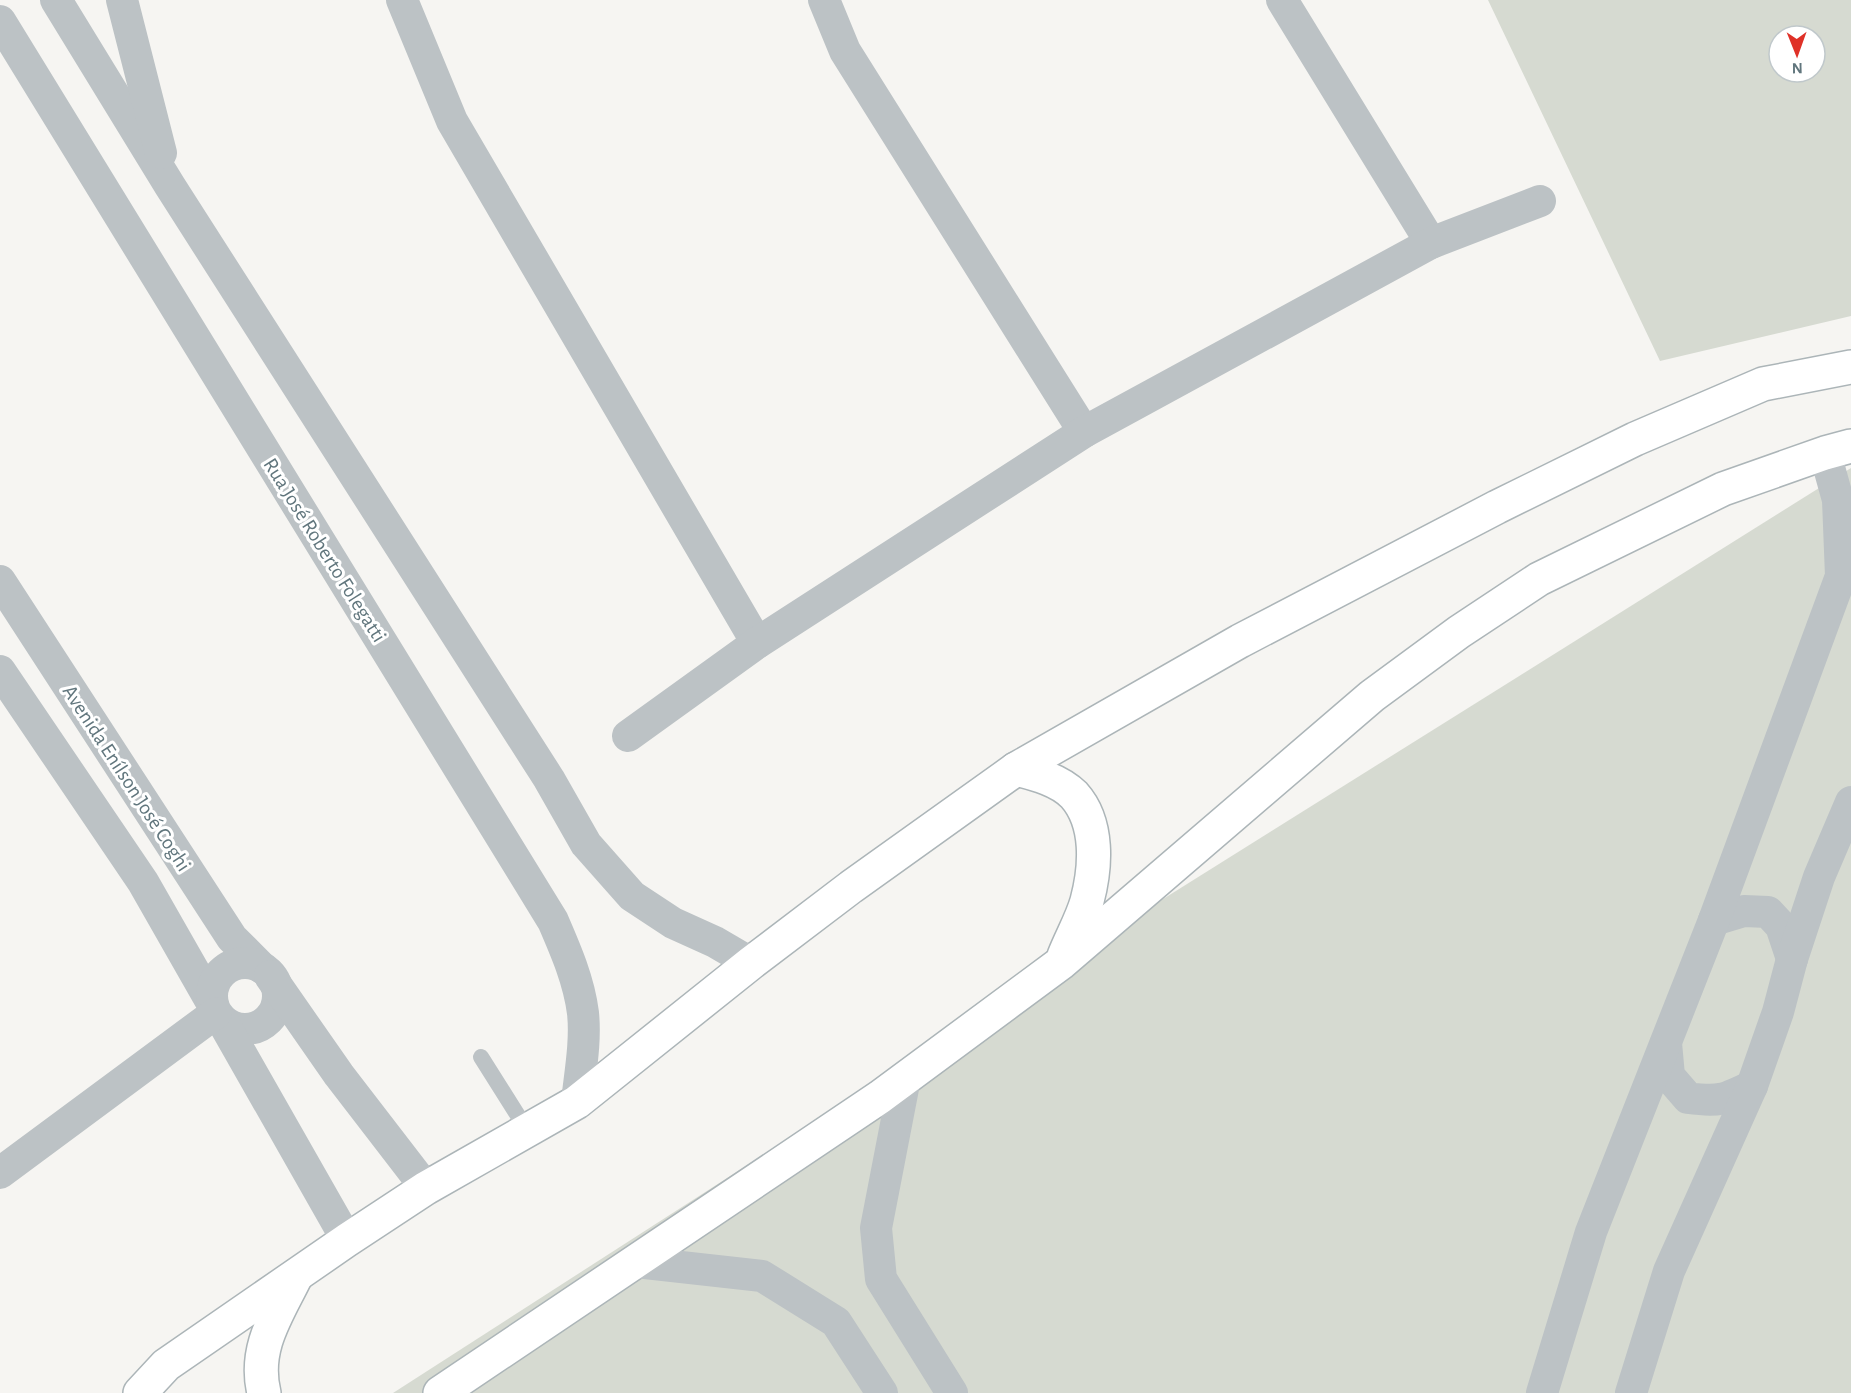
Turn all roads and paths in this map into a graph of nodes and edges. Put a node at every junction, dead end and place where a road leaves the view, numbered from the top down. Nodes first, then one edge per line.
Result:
1 (56, 0) edge
2 (122, 0) edge
3 (402, 0) edge
4 (824, 0) edge
5 (1282, 0) edge
6 (0, 21) edge
7 (170, 186) junction
8 (1540, 201) dead end
9 (1431, 243) junction
10 (1851, 367) edge
11 (1084, 432) junction
12 (1838, 449) edge
13 (3, 594) edge
14 (757, 643) junction
15 (0, 671) edge
16 (628, 736) dead end
17 (1016, 769) junction
18 (1851, 802) edge
19 (1714, 920) junction
20 (1792, 959) junction
21 (752, 963) junction
22 (1060, 963) junction
23 (266, 972) junction
24 (217, 1013) junction
25 (1666, 1042) junction
26 (481, 1058) dead end
27 (905, 1078) junction
28 (1752, 1086) junction
29 (577, 1102) junction
30 (527, 1130) junction
31 (0, 1173) edge
32 (426, 1188) junction
33 (347, 1240) junction
34 (636, 1262) junction
35 (297, 1275) junction
36 (140, 1393) edge
37 (264, 1393) edge
38 (440, 1393) edge
39 (882, 1393) edge
40 (952, 1393) edge
41 (1542, 1393) edge
42 (1631, 1393) edge

1 - 7 street
2 - 7 street
3 - 14 street
4 - 11 street
5 - 9 street
6 - 29 street, Rua José Roberto Folegatti
7 - 21 street
8 - 9 street
9 - 11 street
10 - 17 main road
11 - 14 street
12 - 19 street
12 - 22 main road
13 - 23 street, Avenida Enílson José Coghi
14 - 16 street
15 - 24 street, Avenida Enílson José Coghi
17 - 21 main road
17 - 22 main road
18 - 20 street
19 - 20 street
19 - 25 street
20 - 28 street
21 - 29 main road
22 - 27 main road
23 - 24 street
23 - 24 street
23 - 32 street, Avenida Enílson José Coghi
24 - 31 street
24 - 33 street, Avenida Enílson José Coghi
25 - 28 street
25 - 41 street
26 - 30 lane
27 - 34 main road
27 - 40 street
28 - 42 street
29 - 30 main road
30 - 32 main road
32 - 33 main road
33 - 35 main road
34 - 38 main road
34 - 39 street
35 - 36 main road
35 - 37 main road

